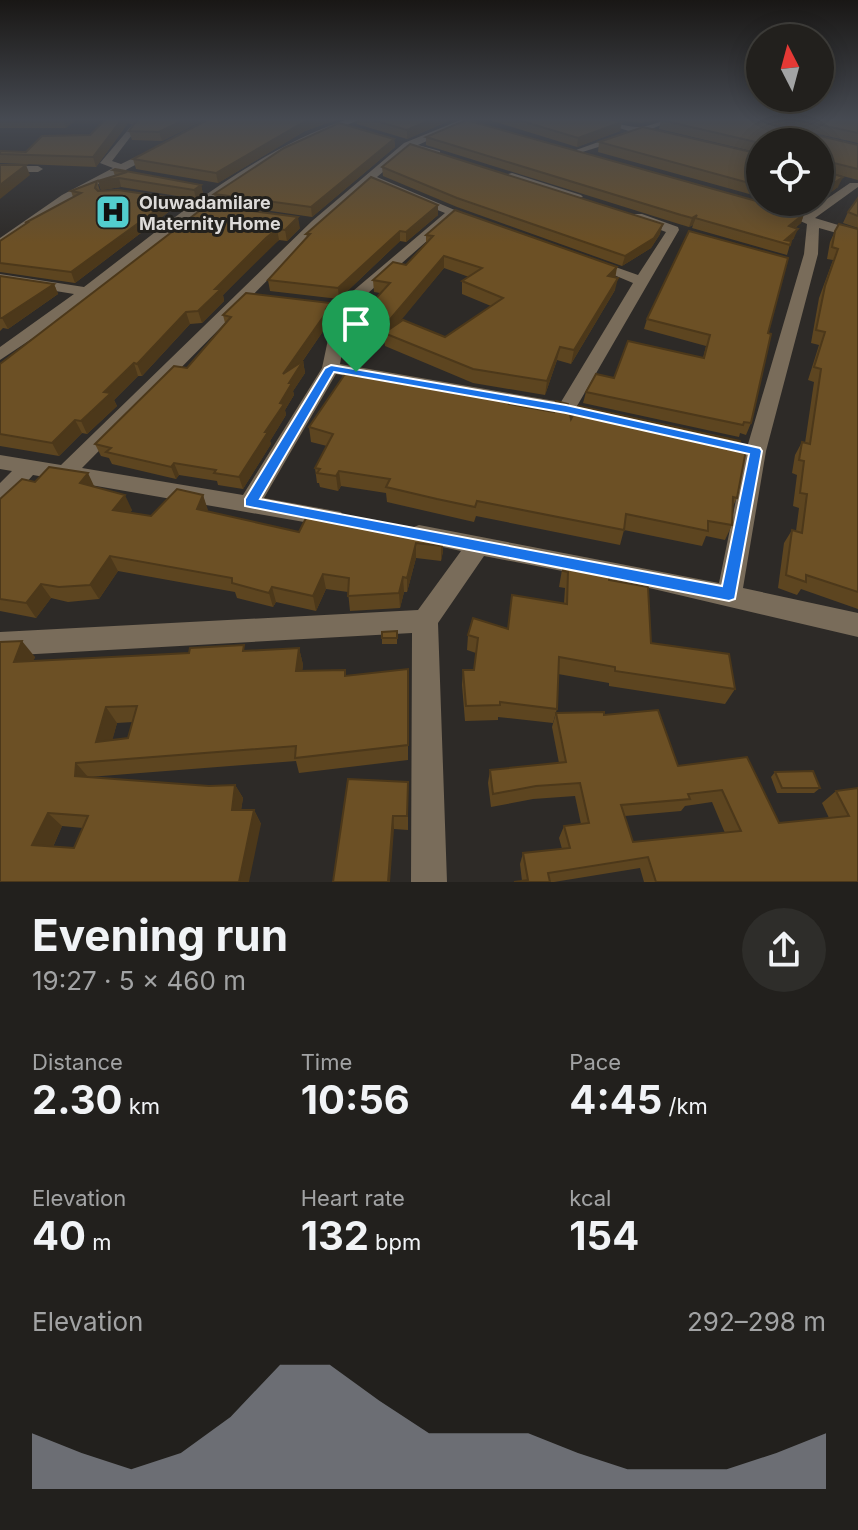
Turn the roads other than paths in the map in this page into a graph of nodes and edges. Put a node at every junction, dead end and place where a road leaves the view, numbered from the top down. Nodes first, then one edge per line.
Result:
1 (8, 160) edge
2 (107, 160) edge
3 (135, 160) edge
4 (265, 160) edge
5 (386, 160) edge
6 (0, 169) edge
7 (117, 169) junction
8 (497, 172) edge
9 (138, 176) edge
10 (369, 178) junction
11 (852, 184) edge
12 (198, 186) edge
13 (218, 189) junction
14 (587, 200) edge
15 (190, 204) junction
16 (211, 209) edge
17 (617, 210) edge
18 (452, 213) junction
19 (797, 216) edge
20 (811, 221) junction
21 (495, 228) edge
22 (673, 230) junction
23 (688, 234) edge
24 (858, 235) edge
25 (0, 244) edge
26 (581, 259) edge
27 (792, 263) dead end
28 (806, 267) junction
29 (0, 278) edge
30 (641, 281) junction
31 (79, 290) junction
32 (242, 295) junction
33 (271, 298) edge
34 (314, 304) edge
35 (343, 307) junction
36 (0, 345) edge
37 (0, 355) edge
38 (331, 368) junction
39 (0, 462) edge
40 (28, 467) junction
41 (66, 472) junction
42 (0, 497) edge
43 (250, 502) junction
44 (356, 522) edge
45 (402, 531) edge
46 (478, 545) junction
47 (729, 594) junction
48 (425, 621) junction
49 (858, 625) edge
50 (0, 644) edge
51 (429, 882) edge

1 - 6 street
2 - 7 street
3 - 7 street
4 - 13 street
5 - 10 street
7 - 9 street
7 - 25 street
8 - 14 street
10 - 18 street
10 - 32 street
11 - 20 street
12 - 13 street
13 - 15 street
15 - 16 street
15 - 31 street
15 - 37 street
17 - 22 street
18 - 21 street
18 - 35 street
19 - 20 street
20 - 24 street
20 - 28 street
22 - 23 street
22 - 30 street
26 - 30 street
27 - 28 street
28 - 47 street
29 - 31 street
30 - 38 street
31 - 36 street
32 - 33 street
32 - 41 street
34 - 35 street
35 - 38 street
38 - 43 street
39 - 40 street
40 - 41 street
40 - 42 street
41 - 43 street
43 - 44 street
45 - 46 street
46 - 47 street
46 - 48 street
47 - 49 street
48 - 50 street
48 - 51 street

